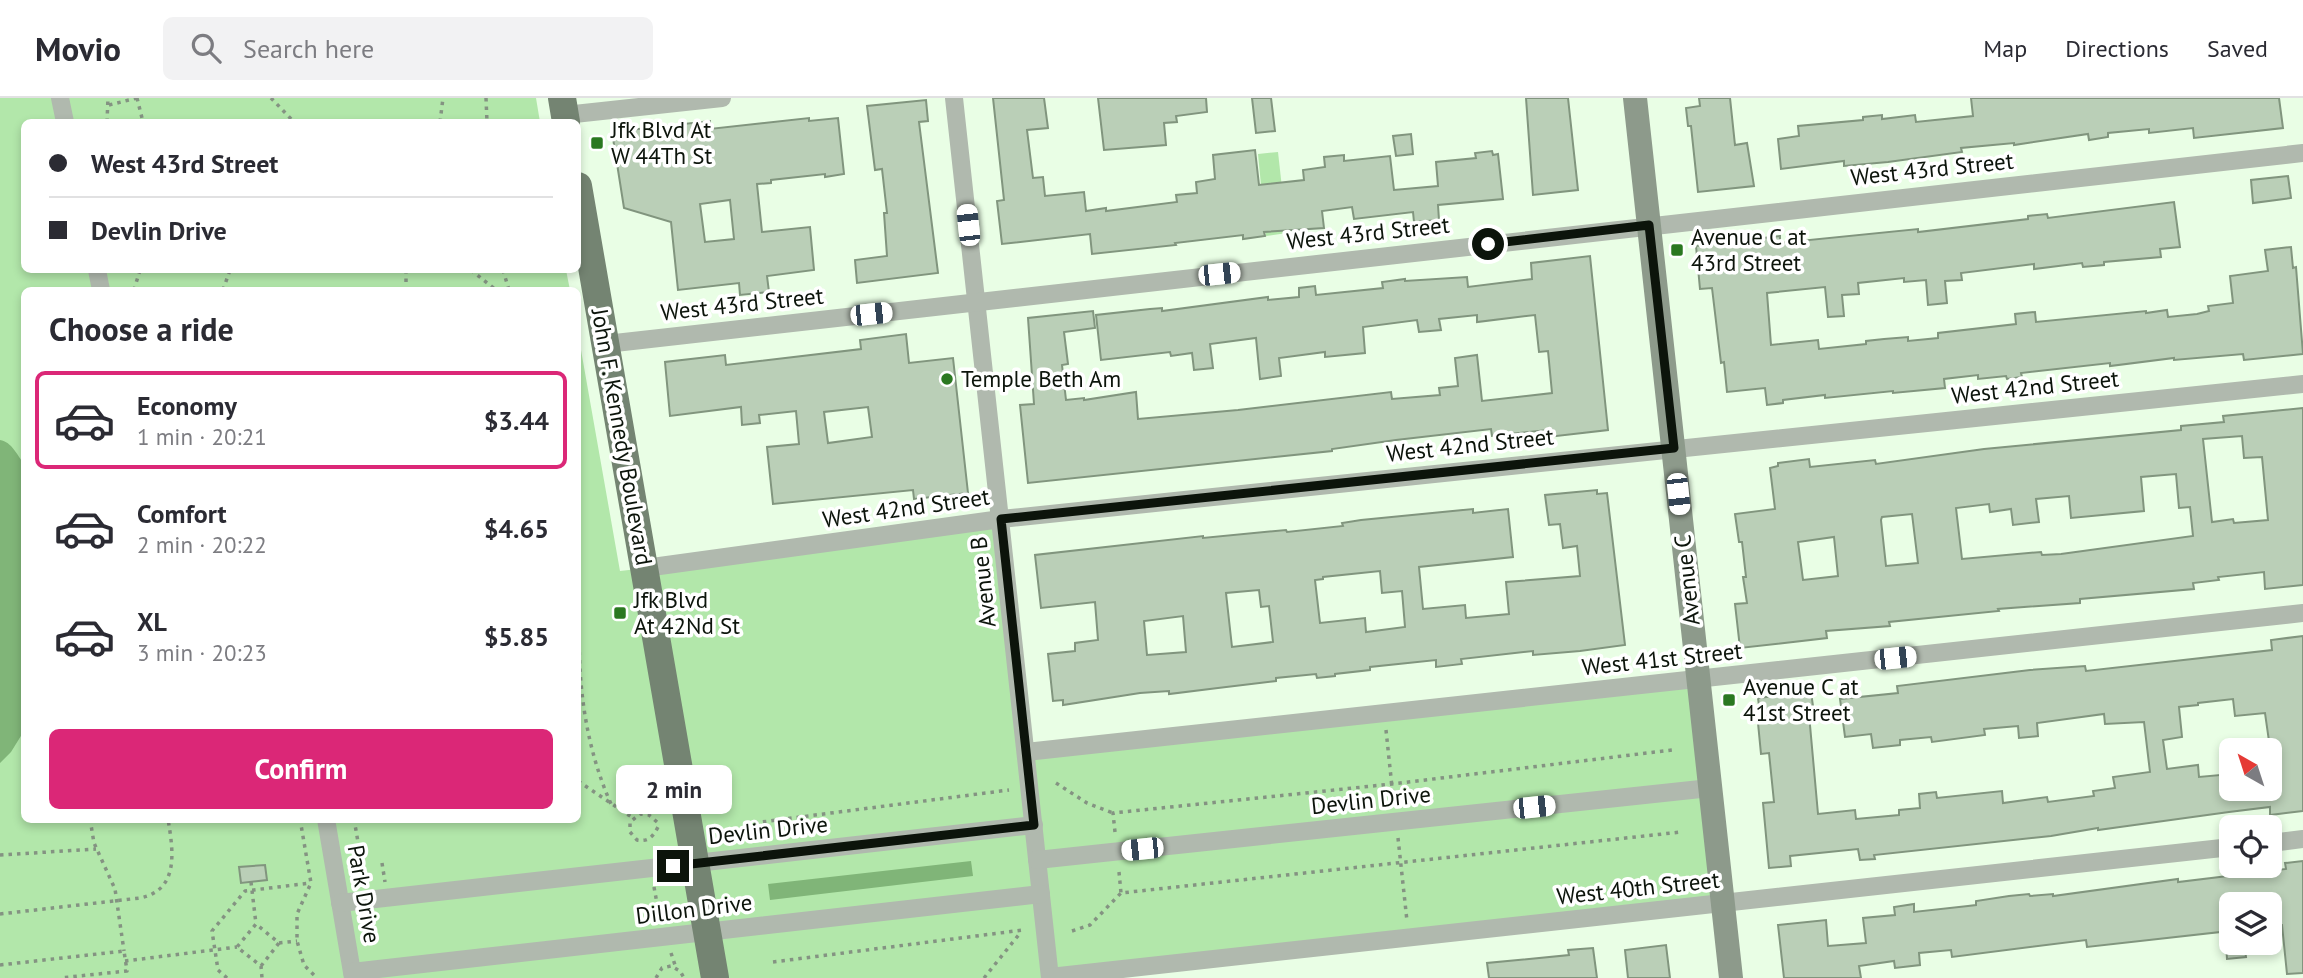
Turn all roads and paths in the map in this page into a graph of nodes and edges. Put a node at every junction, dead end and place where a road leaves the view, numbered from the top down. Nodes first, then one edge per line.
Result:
1 (60, 98) edge
2 (108, 98) edge
3 (137, 98) edge
4 (271, 98) edge
5 (443, 98) edge
6 (486, 98) edge
7 (722, 98) edge
8 (954, 98) edge
9 (1635, 98) edge
10 (109, 105) junction
11 (564, 112) edge
12 (64, 119) edge
13 (107, 119) edge
14 (142, 119) edge
15 (291, 119) edge
16 (440, 119) edge
17 (487, 119) edge
18 (2303, 153) edge
19 (581, 203) edge
20 (1649, 225) junction
21 (475, 273) edge
22 (492, 287) edge
23 (976, 302) junction
24 (606, 344) junction
25 (2303, 384) edge
26 (1674, 448) junction
27 (1001, 519) junction
28 (645, 568) junction
29 (2303, 612) edge
30 (581, 666) edge
31 (1698, 680) junction
32 (1672, 750) dead end
33 (1026, 752) junction
34 (581, 783) edge
35 (1056, 783) dead end
36 (1710, 788) junction
37 (1009, 790) dead end
38 (611, 804) junction
39 (1113, 813) junction
40 (633, 818) junction
41 (91, 823) edge
42 (168, 823) edge
43 (301, 823) edge
44 (327, 823) edge
45 (355, 823) edge
46 (746, 824) dead end
47 (1034, 825) junction
48 (1115, 832) dead end
49 (1681, 832) dead end
50 (2303, 839) edge
51 (2282, 842) edge
52 (2219, 848) edge
53 (96, 849) junction
54 (0, 855) edge
55 (1037, 860) junction
56 (382, 863) dead end
57 (694, 863) junction
58 (362, 865) dead end
59 (1119, 872) dead end
60 (653, 880) dead end
61 (251, 882) dead end
62 (385, 882) dead end
63 (312, 883) junction
64 (252, 890) junction
65 (1121, 893) junction
66 (1041, 894) junction
67 (117, 901) junction
68 (340, 903) junction
69 (1723, 903) junction
70 (0, 914) edge
71 (661, 922) dead end
72 (256, 924) junction
73 (1027, 925) dead end
74 (1023, 930) junction
75 (1072, 931) dead end
76 (706, 932) junction
77 (297, 941) junction
78 (279, 943) junction
79 (237, 947) junction
80 (215, 950) junction
81 (670, 950) dead end
82 (124, 951) junction
83 (125, 961) junction
84 (773, 962) dead end
85 (0, 965) edge
86 (261, 966) junction
87 (676, 968) junction
88 (127, 971) junction
89 (353, 975) edge
90 (649, 977) edge
91 (1050, 977) edge
92 (60, 978) edge
93 (128, 978) edge
94 (227, 978) edge
95 (262, 978) edge
96 (317, 978) edge
97 (656, 978) edge
98 (684, 978) edge
99 (715, 978) edge
100 (984, 978) edge
101 (1731, 978) edge

1 - 12 street
2 - 10 path
3 - 10 path
3 - 14 path
4 - 15 path
5 - 16 path
6 - 17 path
7 - 11 street
8 - 23 street, Avenue B
9 - 20 main road, Avenue C
10 - 13 path
18 - 20 street, West 43rd Street
19 - 24 main road, John F. Kennedy Boulevard
20 - 23 street, West 43rd Street
20 - 26 main road, Avenue C
21 - 22 path
23 - 24 street, West 43rd Street
23 - 27 street, Avenue B
24 - 28 main road, John F. Kennedy Boulevard
25 - 26 street, West 42nd Street
26 - 27 street, West 42nd Street
26 - 31 main road, Avenue C
27 - 28 street, West 42nd Street
27 - 33 street, Avenue B
28 - 57 main road, John F. Kennedy Boulevard
29 - 31 street, West 41st Street
30 - 38 path
31 - 33 street, West 41st Street
31 - 36 main road, Avenue C
32 - 39 path
33 - 47 street, Avenue B
34 - 38 path
35 - 39 path
36 - 55 street, Devlin Drive
36 - 69 main road, Avenue C
37 - 46 path
38 - 40 path
39 - 48 path
40 - 40 path
41 - 53 path
42 - 67 path
43 - 63 path
44 - 68 street, Park Drive
45 - 58 path
47 - 55 street, Avenue B
47 - 57 street, Devlin Drive
49 - 65 path
50 - 51 street
52 - 69 street, West 40th Street
53 - 54 path
53 - 67 path
55 - 66 street, Avenue B
56 - 62 path
57 - 68 street, Devlin Drive
57 - 76 main road, John F. Kennedy Boulevard
59 - 65 path
60 - 71 path
61 - 64 path
63 - 64 path
63 - 77 path
64 - 72 path
64 - 80 path
65 - 75 path
66 - 76 street, Dillon Drive
66 - 91 street, Avenue B
67 - 70 path
67 - 82 path
68 - 89 street, Park Drive
69 - 91 street, West 40th Street
69 - 101 main road, Avenue C
72 - 78 path
72 - 79 path
73 - 74 path
74 - 84 path
74 - 100 path
76 - 89 street, Dillon Drive
76 - 99 main road, John F. Kennedy Boulevard
77 - 78 path
77 - 96 path
78 - 86 path
79 - 80 path
79 - 86 path
80 - 83 path
80 - 94 path
81 - 87 path
82 - 83 path
82 - 85 path
83 - 88 path
86 - 95 path
87 - 97 path
87 - 98 path
88 - 92 path
88 - 93 path
90 - 97 path

